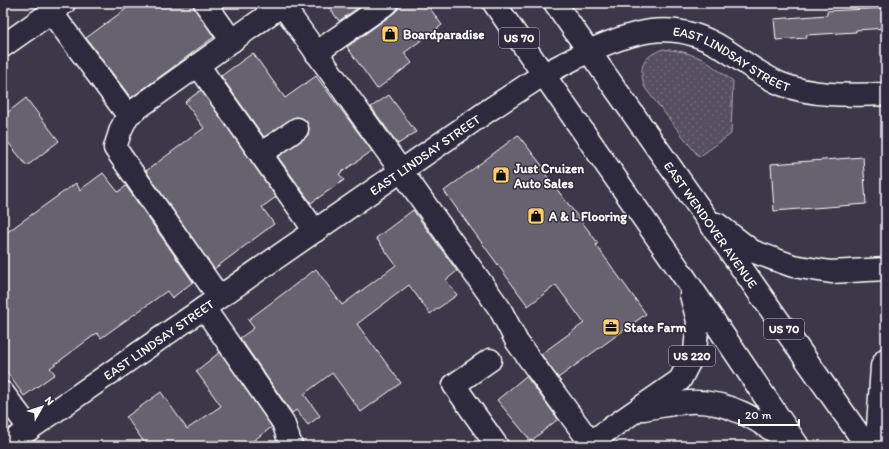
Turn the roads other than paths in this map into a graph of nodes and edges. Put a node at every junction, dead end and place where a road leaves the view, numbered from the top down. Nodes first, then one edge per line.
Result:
1 (205, 3) edge
2 (387, 3) edge
3 (494, 3) edge
4 (555, 3) edge
5 (281, 4) edge
6 (57, 8) edge
7 (5, 39) edge
8 (232, 41) junction
9 (589, 51) junction
10 (316, 53) junction
11 (198, 65) junction
12 (544, 74) junction
13 (886, 94) edge
14 (128, 115) junction
15 (297, 129) dead end
16 (261, 154) junction
17 (400, 172) junction
18 (701, 212) junction
19 (315, 231) junction
20 (886, 269) edge
21 (687, 281) junction
22 (212, 303) junction
23 (886, 359) edge
24 (490, 360) dead end
25 (3, 393) edge
26 (640, 410) junction
27 (22, 439) edge
28 (587, 444) edge
29 (291, 446) edge
30 (497, 446) edge
31 (795, 446) edge
32 (798, 446) edge
33 (867, 446) edge
34 (885, 446) edge

1 - 8 main road
2 - 10 main road
3 - 12 main road, US 70
4 - 9 main road, EAST WENDOVER AVENUE / US 70
5 - 8 main road
5 - 10 main road
6 - 7 main road
6 - 14 main road
8 - 11 main road
9 - 12 main road, EAST LINDSAY STREET
9 - 13 main road, EAST LINDSAY STREET
9 - 18 main road, EAST WENDOVER AVENUE / US 70
10 - 17 main road
11 - 14 main road
11 - 16 main road
12 - 17 main road, EAST LINDSAY STREET
12 - 21 main road, US 70
14 - 22 main road
15 - 16 main road
16 - 19 main road
17 - 19 main road, EAST LINDSAY STREET
17 - 28 main road
18 - 20 main road
18 - 33 main road, EAST WENDOVER AVENUE / US 70
19 - 22 main road, EAST LINDSAY STREET
21 - 26 main road, US 220
21 - 32 main road, US 70
22 - 27 main road, EAST LINDSAY STREET
22 - 29 main road
23 - 34 main road
24 - 30 main road
25 - 27 main road
26 - 28 main road, US 220
26 - 31 main road

